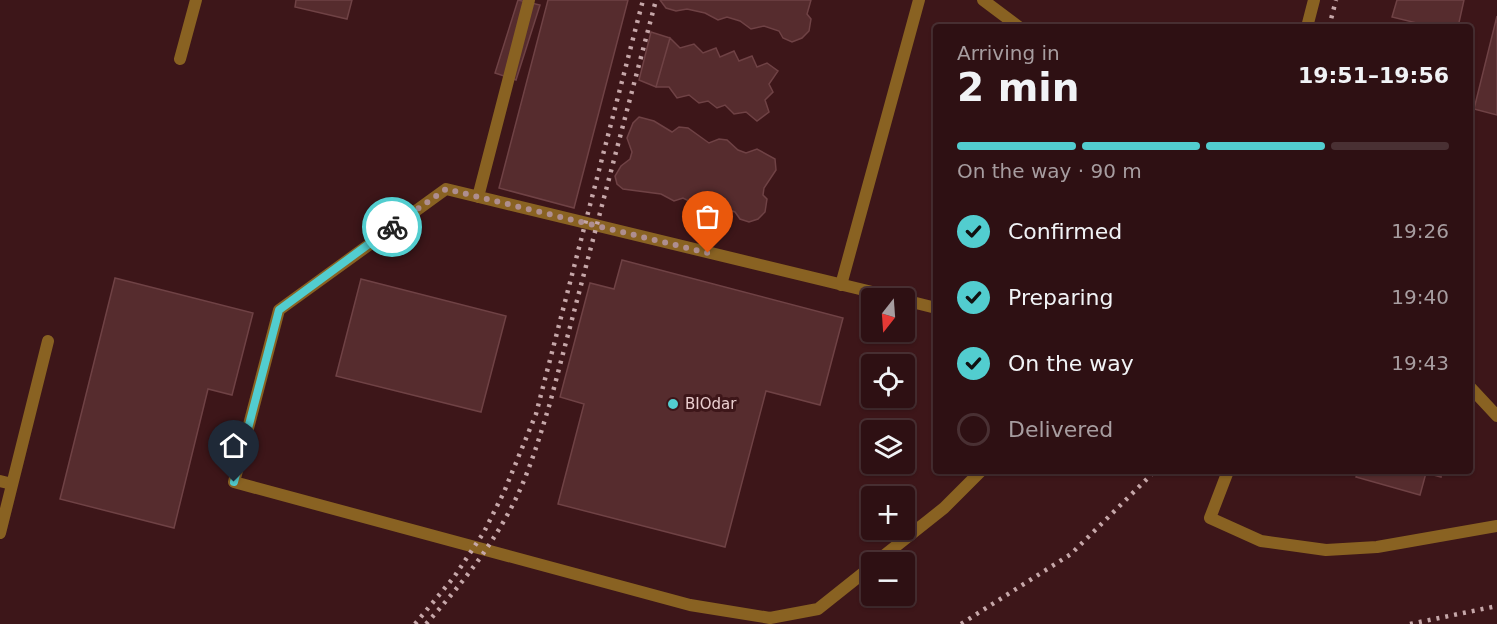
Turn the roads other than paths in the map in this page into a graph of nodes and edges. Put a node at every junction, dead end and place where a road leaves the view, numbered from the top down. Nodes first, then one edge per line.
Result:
1 (196, 0) edge
2 (529, 0) edge
3 (919, 0) edge
4 (983, 0) edge
5 (1314, 0) edge
6 (1015, 24) edge
7 (1308, 24) edge
8 (180, 59) dead end
9 (478, 197) junction
10 (841, 285) junction
11 (861, 290) edge
12 (915, 303) edge
13 (933, 307) edge
14 (48, 341) dead end
15 (1473, 390) edge
16 (1497, 416) edge
17 (978, 474) edge
18 (1227, 474) edge
19 (6, 482) edge
20 (1497, 526) edge
21 (0, 533) edge
22 (889, 552) edge
23 (861, 575) edge

1 - 8 street
2 - 9 street
3 - 10 street
4 - 6 street
5 - 7 street
9 - 10 street
9 - 23 street
10 - 11 street
12 - 13 street
14 - 19 street
15 - 16 street
17 - 22 street
18 - 20 street
19 - 21 street

